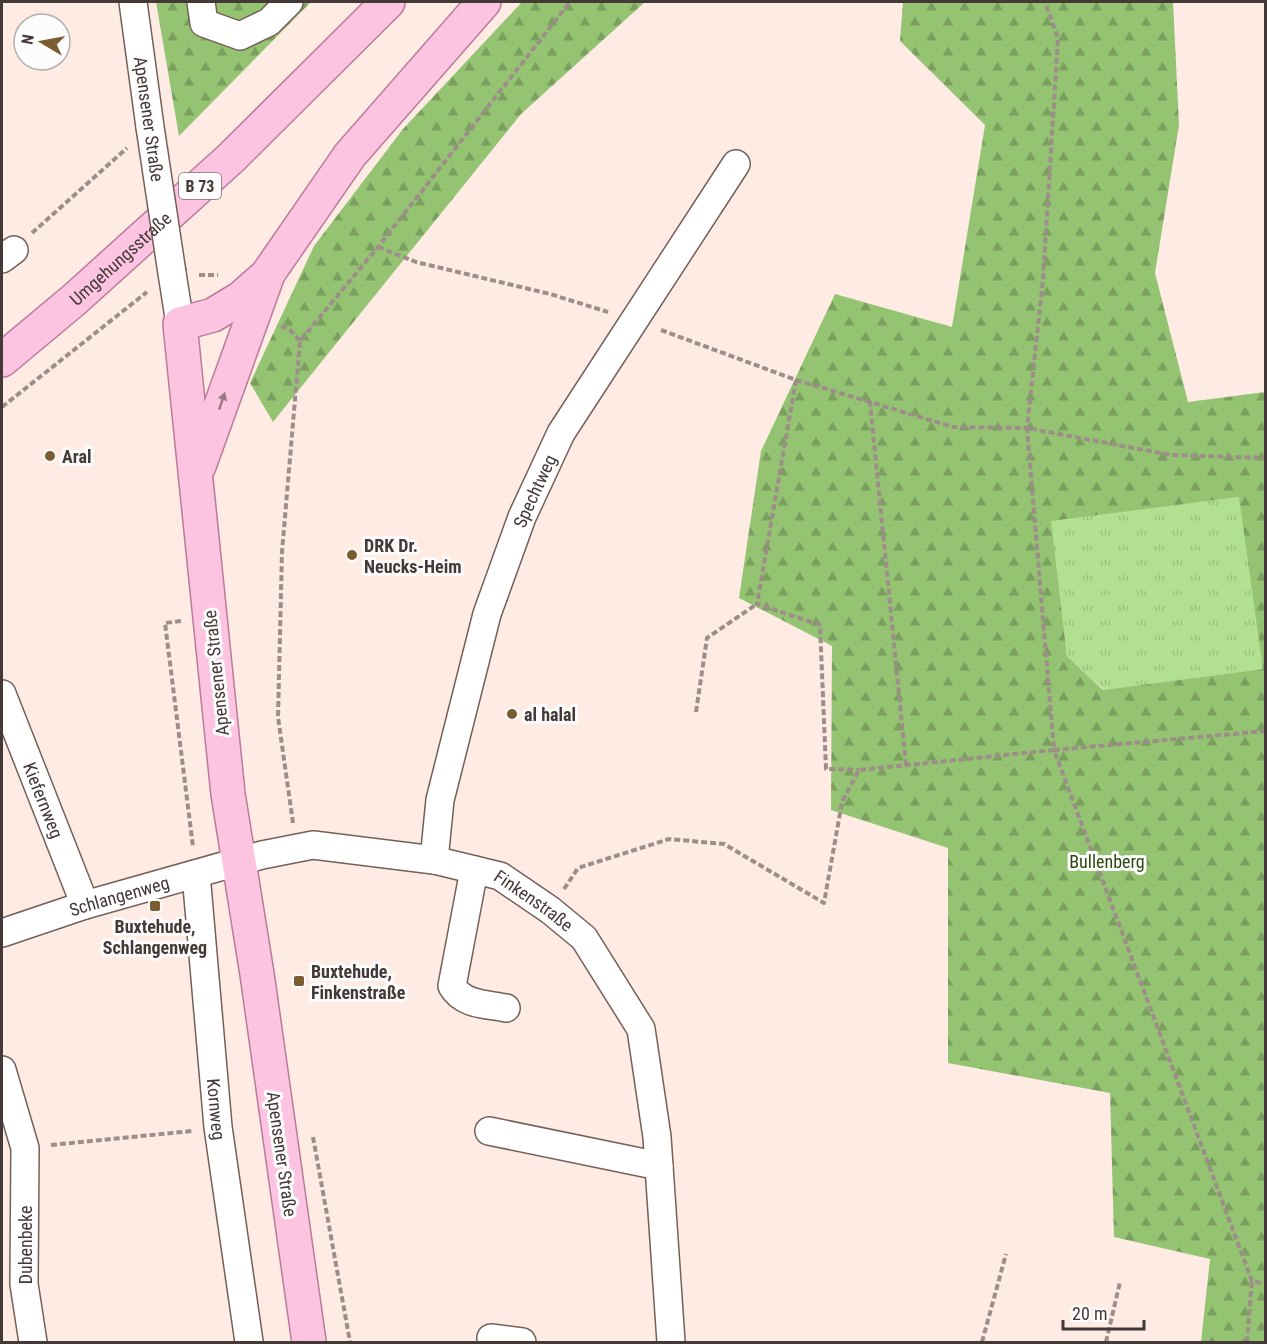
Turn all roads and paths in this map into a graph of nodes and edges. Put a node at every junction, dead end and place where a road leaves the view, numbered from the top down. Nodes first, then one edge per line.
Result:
1 (133, 2) edge
2 (201, 2) edge
3 (289, 2) edge
4 (388, 2) edge
5 (484, 2) edge
6 (570, 2) edge
7 (1045, 2) edge
8 (150, 127) junction
9 (736, 164) dead end
10 (378, 247) junction
11 (8, 255) edge
12 (172, 273) junction
13 (267, 275) junction
14 (634, 320) junction
15 (180, 324) junction
16 (290, 330) dead end
17 (300, 341) junction
18 (2, 360) edge
19 (796, 380) junction
20 (870, 402) junction
21 (2, 407) edge
22 (1027, 428) junction
23 (1266, 458) edge
24 (196, 476) junction
25 (758, 604) junction
26 (165, 623) dead end
27 (2, 694) edge
28 (696, 712) dead end
29 (1266, 731) edge
30 (1054, 750) junction
31 (906, 765) junction
32 (859, 770) junction
33 (250, 859) junction
34 (434, 860) junction
35 (474, 870) junction
36 (196, 874) junction
37 (86, 905) junction
38 (550, 910) junction
39 (2, 933) edge
40 (506, 1008) dead end
41 (2, 1070) edge
42 (218, 1127) junction
43 (489, 1131) dead end
44 (25, 1148) junction
45 (659, 1166) junction
46 (1006, 1254) dead end
47 (1252, 1281) junction
48 (1120, 1282) dead end
49 (1266, 1284) edge
50 (490, 1338) dead end
51 (33, 1342) edge
52 (249, 1342) edge
53 (309, 1342) edge
54 (522, 1342) edge
55 (672, 1342) edge
56 (982, 1342) edge
57 (1106, 1342) edge
58 (1247, 1342) edge

1 - 8 street, Apensener Straße
2 - 3 street
4 - 18 main road, Umgehungsstraße / B 73
5 - 13 main road
6 - 10 path
7 - 22 path
8 - 11 path
8 - 12 street, Apensener Straße, bridge
9 - 14 street, Spechtweg
10 - 14 path
10 - 17 path
12 - 15 street, Apensener Straße
12 - 21 path
13 - 15 main road
24 -> 13 main road
14 - 19 path
14 - 34 street, Spechtweg
15 - 24 main road, Apensener Straße
16 - 17 path
17 - 33 path
19 - 20 path
19 - 25 path
20 - 22 path
20 - 31 path
22 - 23 path
22 - 30 path
24 - 33 main road, Apensener Straße
25 - 28 path
25 - 32 path
26 - 36 path
27 - 37 street, Kiefernweg
29 - 30 path
30 - 31 path
30 - 47 path
31 - 32 path
32 - 38 path
33 - 34 street, Finkenstraße
33 - 36 street, Schlangenweg
33 - 53 main road, Apensener Straße
34 - 35 street, Finkenstraße
35 - 38 street, Finkenstraße
35 - 40 street
36 - 37 street, Schlangenweg
36 - 42 street, Kornweg
37 - 39 street, Schlangenweg
38 - 45 street, Finkenstraße
41 - 44 street, Dubenbeke
42 - 44 path
42 - 52 street, Kornweg
43 - 45 street
44 - 51 street, Dubenbeke
45 - 55 street, Finkenstraße
46 - 56 path
47 - 49 path
47 - 58 path
48 - 57 path
50 - 54 street

